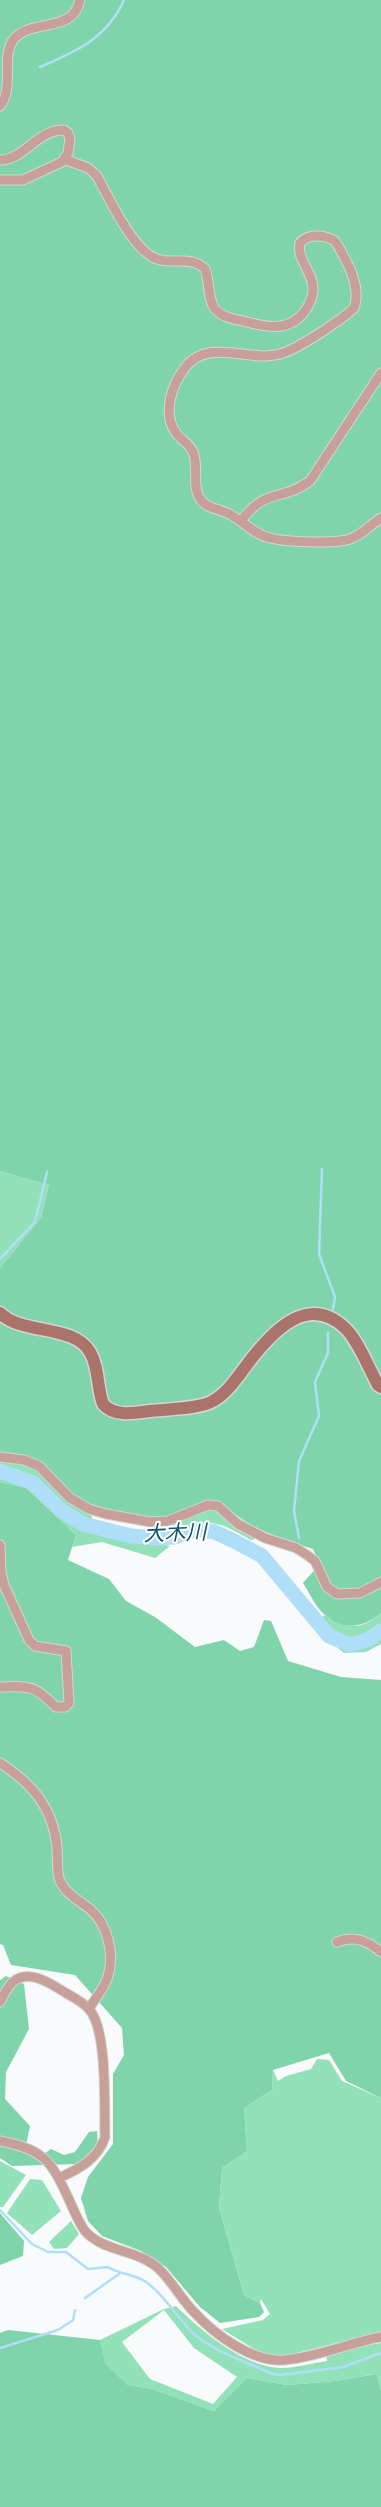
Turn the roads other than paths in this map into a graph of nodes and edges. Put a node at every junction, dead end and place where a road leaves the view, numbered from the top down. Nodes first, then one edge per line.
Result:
1 (80, 0) edge
2 (0, 106) edge
3 (64, 159) junction
4 (0, 160) edge
5 (0, 180) edge
6 (381, 373) edge
7 (381, 518) edge
8 (241, 521) junction
9 (0, 1313) edge
10 (381, 1387) edge
11 (0, 1457) edge
12 (0, 1545) edge
13 (381, 1582) edge
14 (0, 1688) edge
15 (0, 1763) edge
16 (338, 1942) dead end
17 (381, 1952) edge
18 (0, 2002) edge
19 (89, 2009) junction
20 (0, 2141) edge
21 (59, 2178) junction
22 (381, 2337) edge

1 - 2 street
3 - 4 street
3 - 5 street
3 - 8 street
6 - 8 street
7 - 8 street
9 - 10 main road
11 - 13 street
12 - 14 street
15 - 19 street
16 - 17 street
18 - 19 street
19 - 21 street
20 - 21 street
21 - 22 street

